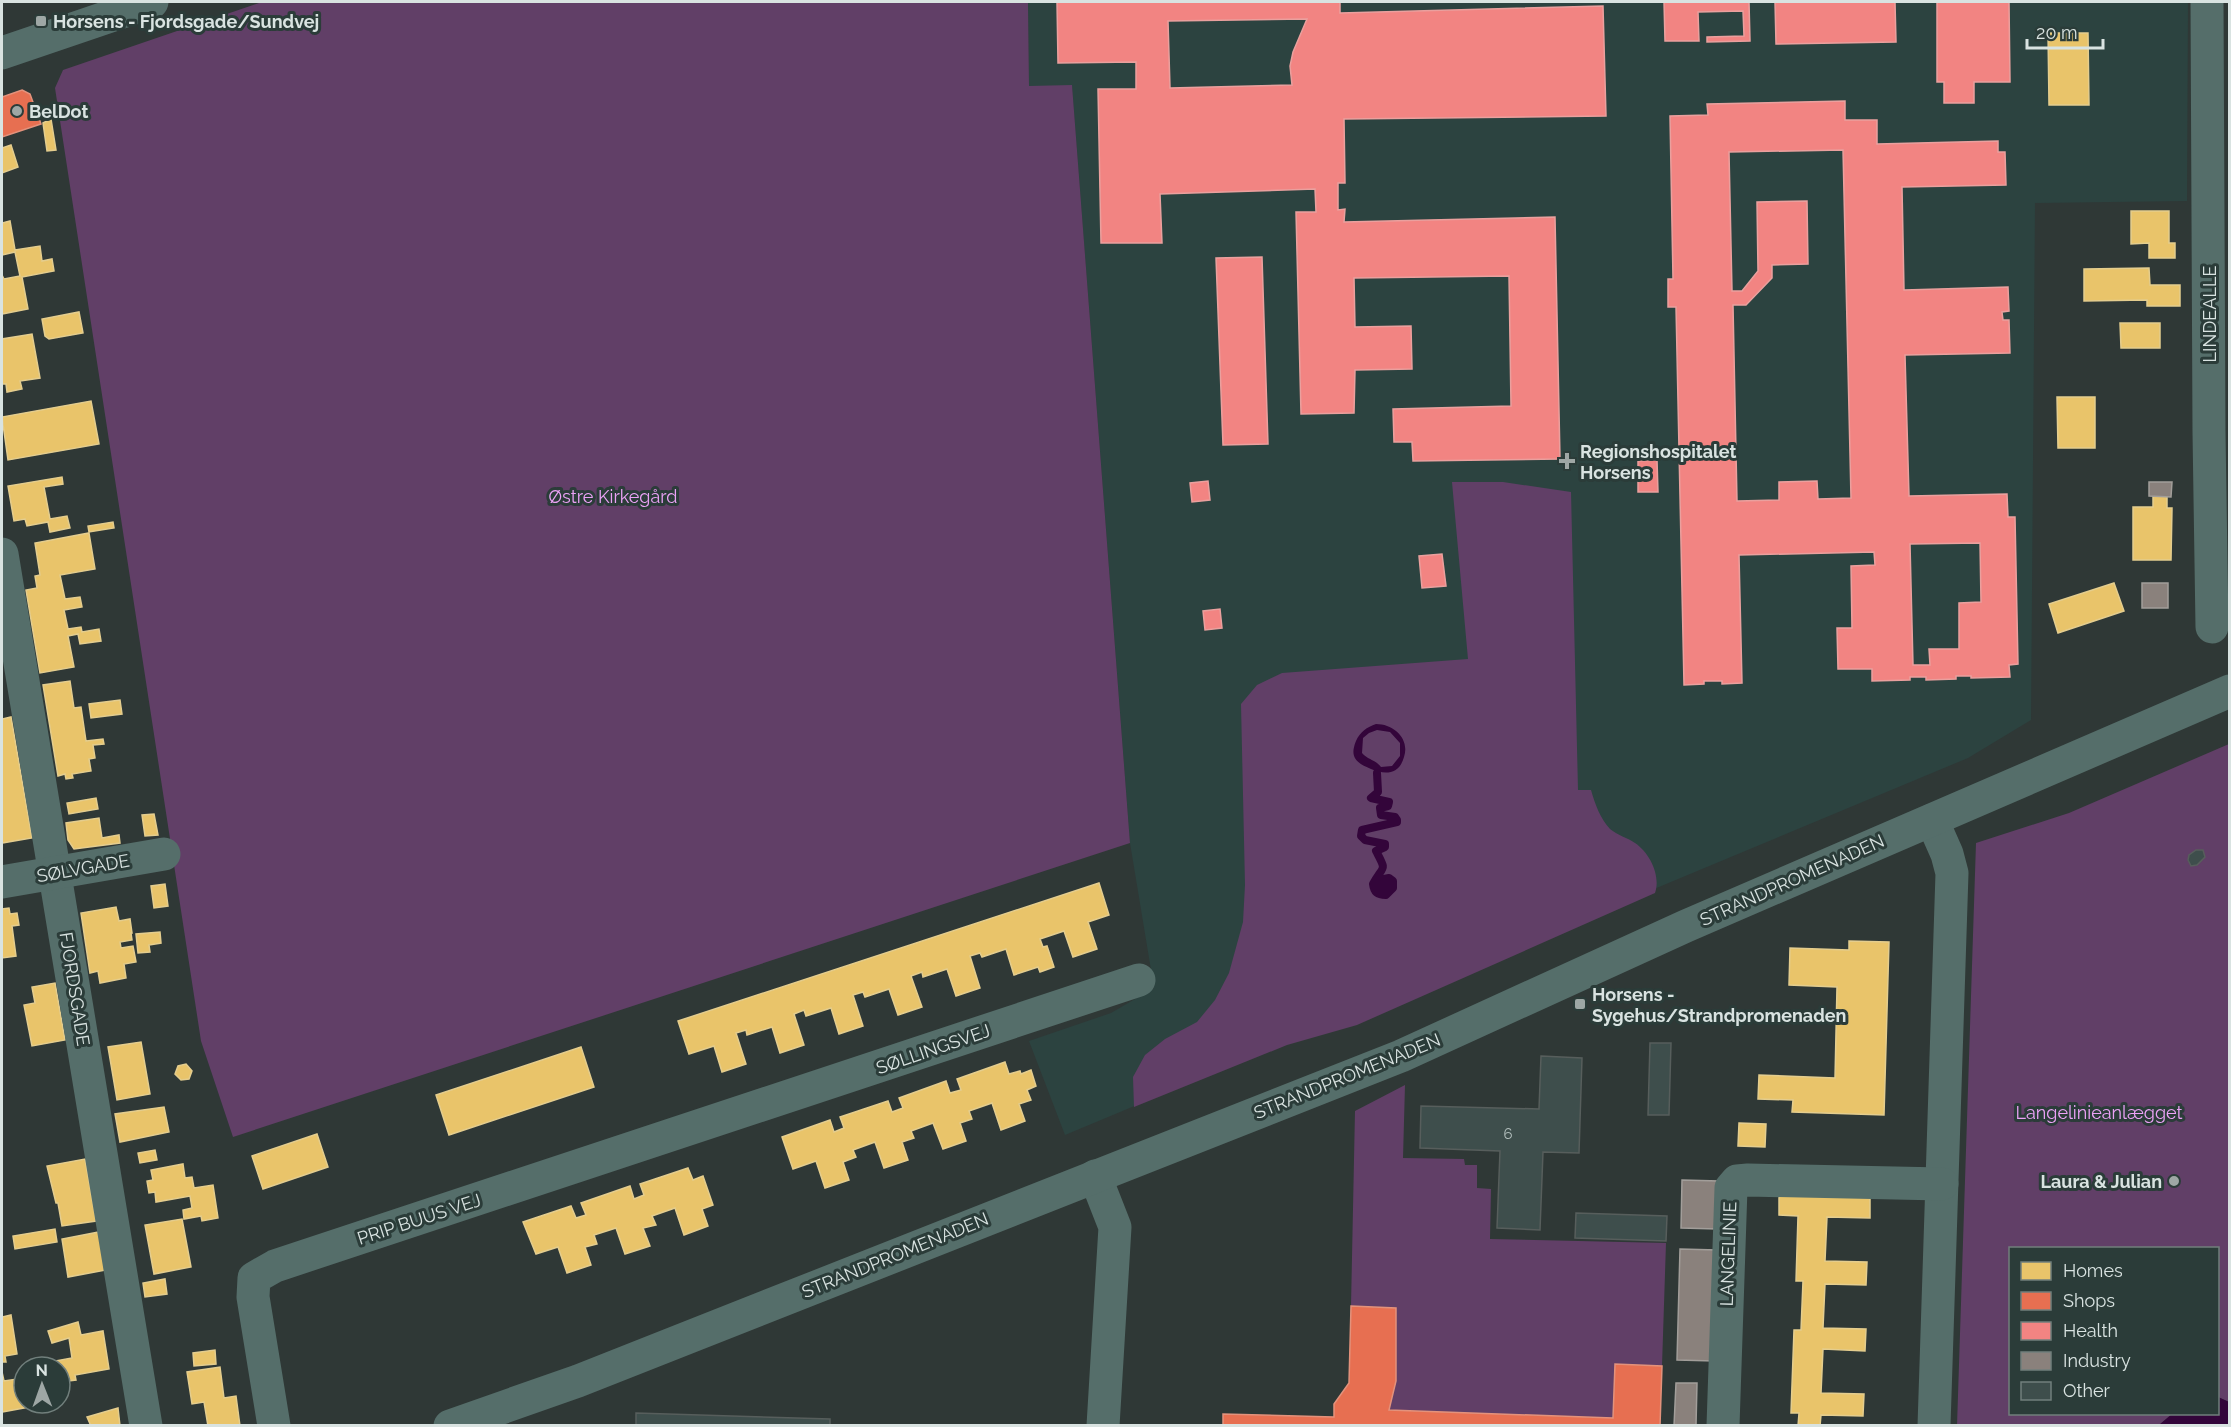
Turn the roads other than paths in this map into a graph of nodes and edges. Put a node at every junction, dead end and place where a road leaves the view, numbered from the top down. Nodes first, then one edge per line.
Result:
1 (153, 2) edge
2 (2207, 2) edge
3 (2, 53) edge
4 (2, 554) edge
5 (2212, 627) dead end
6 (2229, 692) edge
7 (1932, 820) junction
8 (164, 854) dead end
9 (56, 873) junction
10 (2, 882) edge
11 (1139, 980) dead end
12 (727, 1118) joint
13 (1095, 1176) junction
14 (1942, 1184) junction
15 (146, 1425) edge
16 (274, 1425) edge
17 (450, 1425) edge
18 (1103, 1425) edge
19 (1724, 1425) edge
20 (1934, 1425) edge

1 - 3 street
2 - 5 street, LINDEALLE
4 - 9 street, FJORDSGADE
6 - 7 street, STRANDPROMENADEN
7 - 13 street, STRANDPROMENADEN
7 - 14 street
8 - 9 street, SØLVGADE
9 - 10 street, SØLVGADE
9 - 15 street, FJORDSGADE
11 - 12 street, SØLLINGSVEJ
12 - 16 street, PRIP BUUS VEJ
13 - 17 street, STRANDPROMENADEN
13 - 18 street
14 - 19 street, LANGELINIE
14 - 20 street

